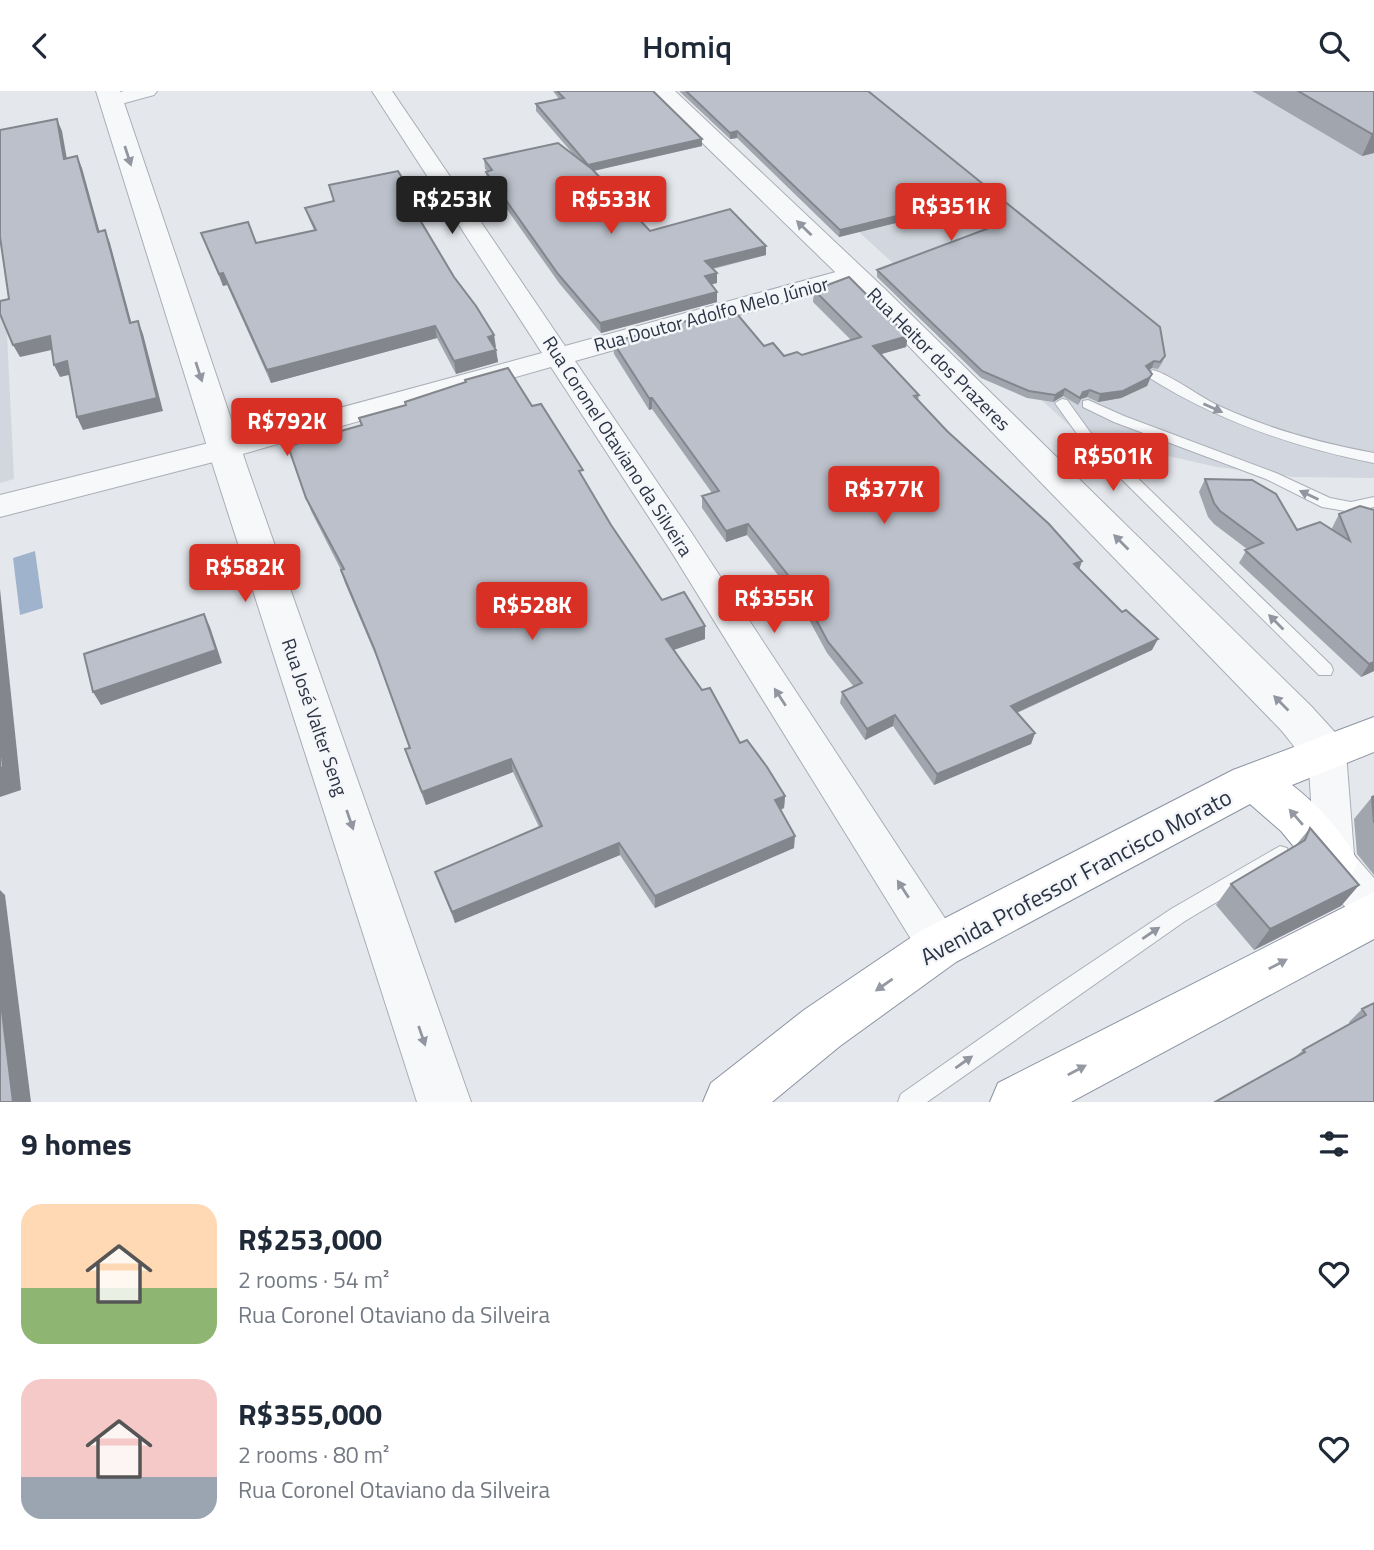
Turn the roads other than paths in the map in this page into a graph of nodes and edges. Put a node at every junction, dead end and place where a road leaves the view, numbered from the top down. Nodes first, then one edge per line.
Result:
1 (147, 91) edge
2 (382, 91) edge
3 (661, 91) edge
4 (109, 96) edge
5 (854, 275) junction
6 (559, 356) junction
7 (1153, 375) edge
8 (1062, 403) edge
9 (1088, 404) dead end
10 (225, 449) junction
11 (1353, 455) junction
12 (1374, 458) edge
13 (1374, 469) edge
14 (1374, 502) edge
15 (1333, 505) junction
16 (0, 506) edge
17 (1374, 519) edge
18 (1325, 670) dead end
19 (1374, 734) edge
20 (1327, 753) junction
21 (1249, 783) junction
22 (1280, 855) edge
23 (1335, 862) junction
24 (1374, 911) edge
25 (940, 946) junction
26 (444, 1102) edge
27 (730, 1102) edge
28 (909, 1102) edge
29 (1017, 1102) edge

1 - 4 street
2 - 6 street, Rua Coronel Otaviano da Silveira
5 -> 3 street, Rua Heitor dos Prazeres
4 -> 10 street, Rua José Valter Seng
5 - 6 street, Rua Doutor Adolfo Melo Júnior
20 -> 5 street, Rua Heitor dos Prazeres
6 - 10 street, Rua Doutor Adolfo Melo Júnior
25 -> 6 street, Rua Coronel Otaviano da Silveira
7 -> 11 lane
18 -> 8 lane
15 -> 9 lane
10 - 16 street, Rua Doutor Adolfo Melo Júnior
10 -> 26 street, Rua José Valter Seng
11 - 12 lane
11 - 13 lane
14 - 15 lane
15 - 17 lane
19 - 20 highway, Avenida Professor Francisco Morato
20 - 21 highway, Avenida Professor Francisco Morato
20 - 23 street
23 -> 21 highway
21 - 25 highway, Avenida Professor Francisco Morato
28 -> 22 lane
23 - 24 street
29 -> 24 highway
25 -> 27 highway, Avenida Professor Francisco Morato

